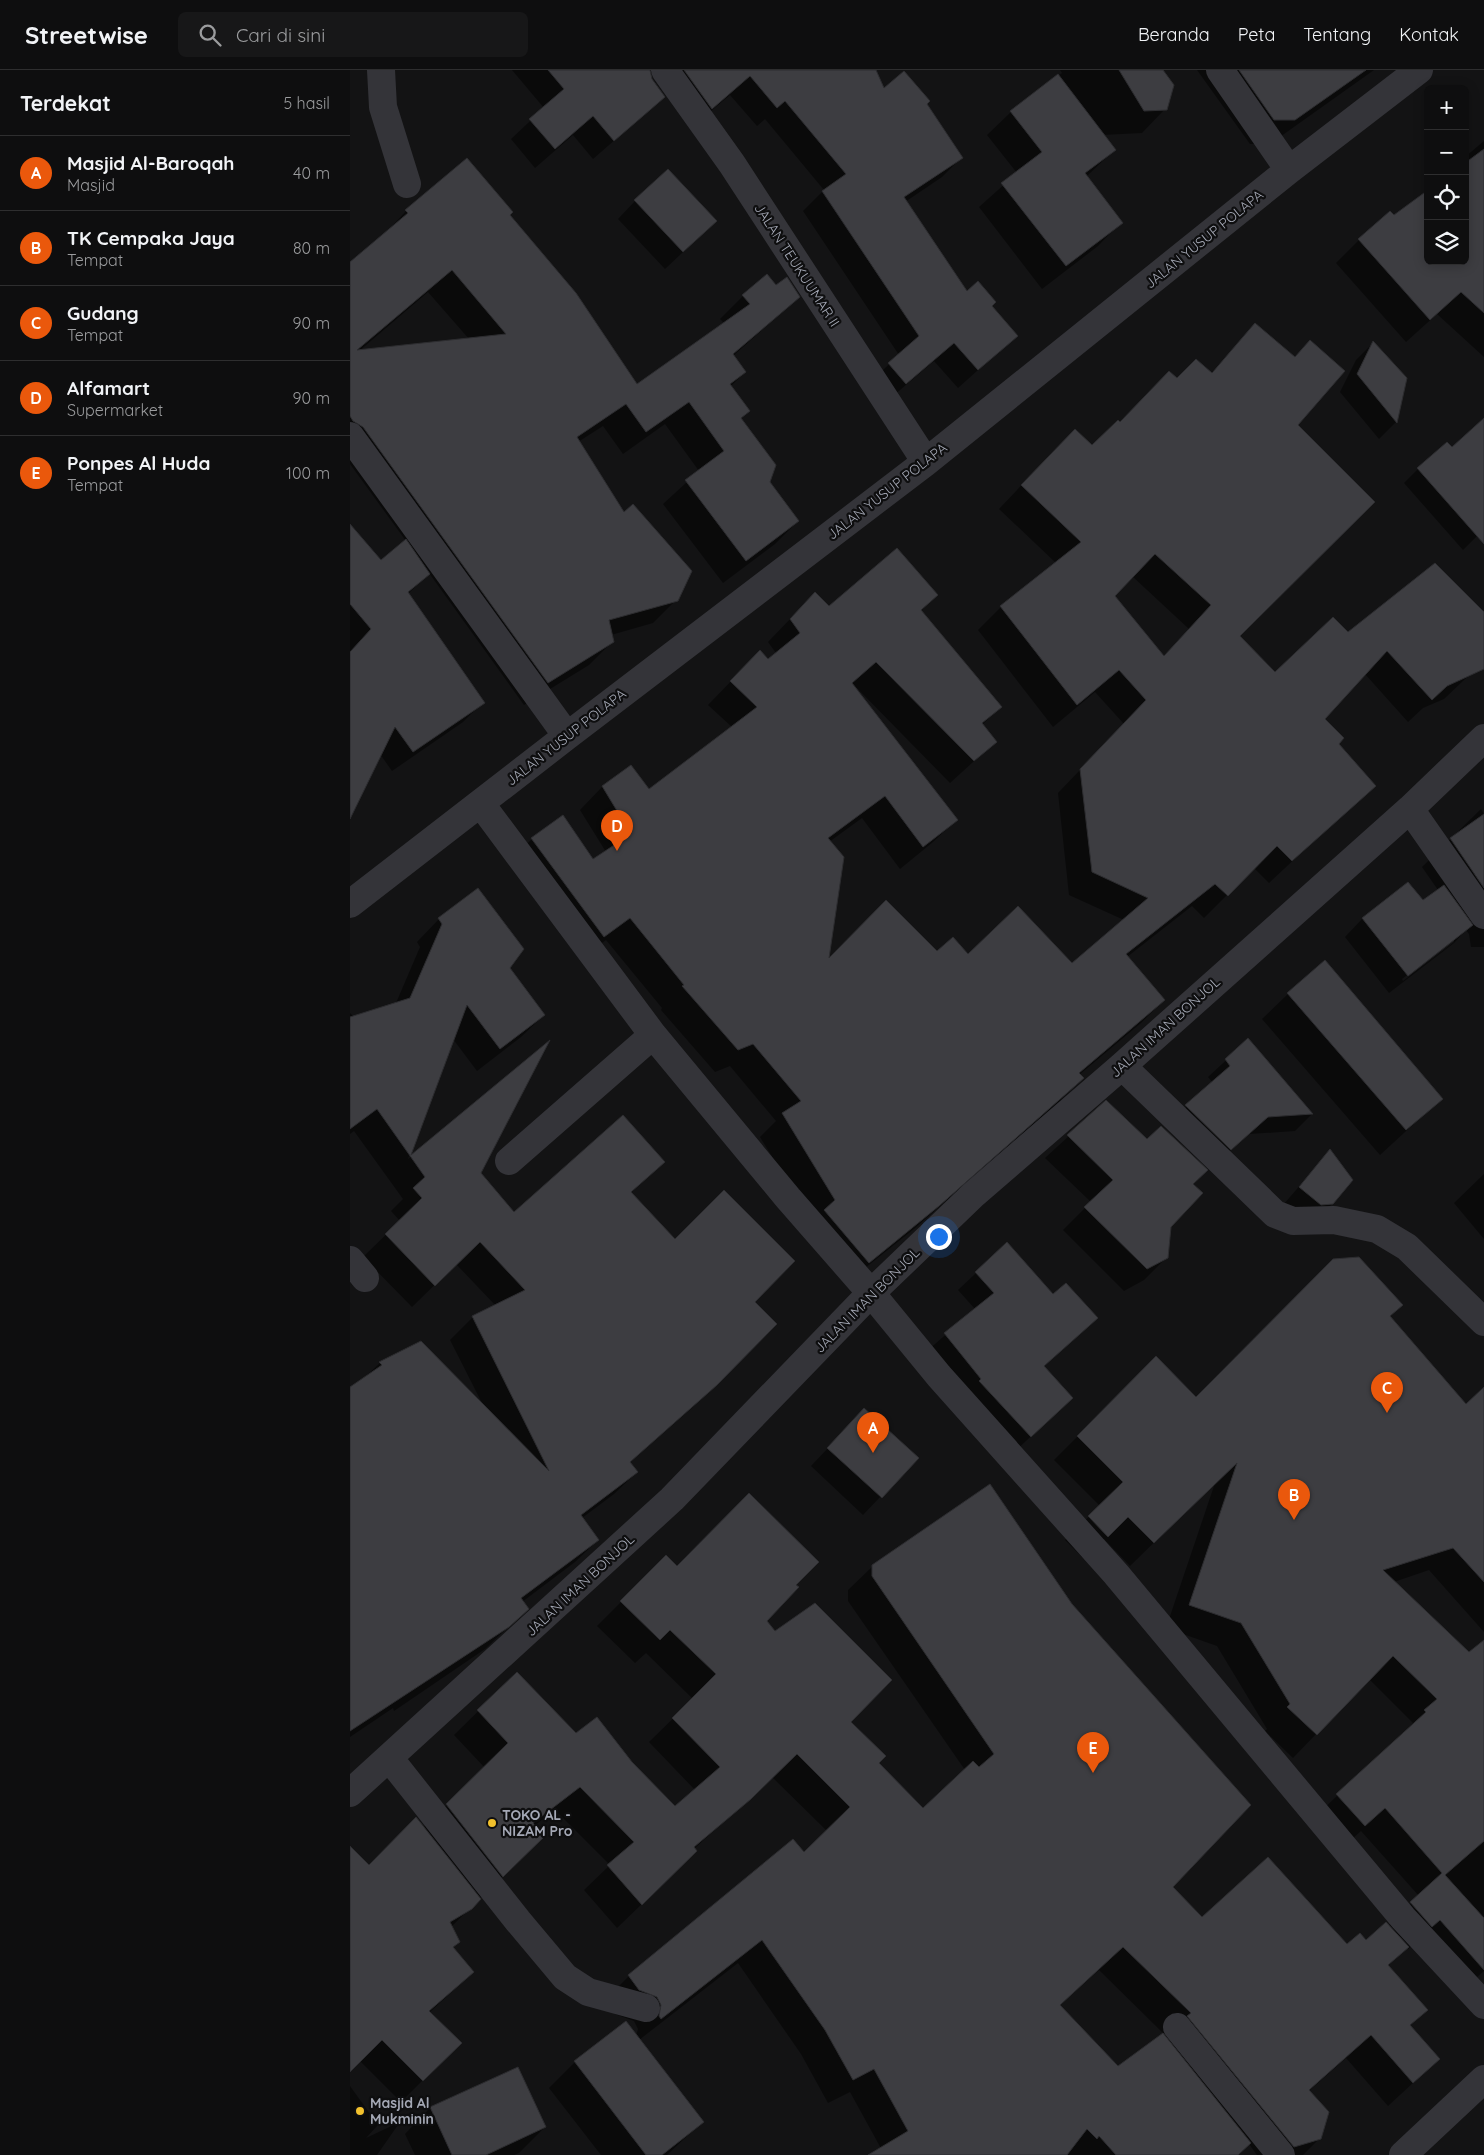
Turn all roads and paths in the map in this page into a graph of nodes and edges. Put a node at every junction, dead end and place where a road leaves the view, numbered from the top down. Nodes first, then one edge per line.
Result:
1 (381, 70) edge
2 (665, 70) edge
3 (1220, 70) edge
4 (1419, 70) edge
5 (1290, 170) junction
6 (407, 184) dead end
7 (350, 436) edge
8 (926, 462) junction
9 (567, 736) junction
10 (1484, 738) edge
11 (481, 804) junction
12 (1410, 809) junction
13 (350, 904) edge
14 (1484, 916) edge
15 (653, 1035) junction
16 (1122, 1066) junction
17 (509, 1161) dead end
18 (871, 1294) junction
19 (1484, 1322) edge
20 (390, 1759) junction
21 (350, 1793) edge
22 (1484, 2005) edge
23 (646, 2008) dead end
24 (1176, 2027) dead end
25 (1484, 2079) edge
26 (1280, 2155) edge
27 (1403, 2155) edge

1 - 6 street
2 - 8 street, JALAN TEUKUUMAR II
3 - 5 street
4 - 5 street, JALAN YUSUP POLAPA
5 - 8 street, JALAN YUSUP POLAPA
7 - 9 street
8 - 9 street, JALAN YUSUP POLAPA
9 - 11 street, JALAN YUSUP POLAPA
10 - 12 street, JALAN IMAN BONJOL
11 - 13 street, JALAN YUSUP POLAPA
11 - 15 street
12 - 14 street
12 - 16 street, JALAN IMAN BONJOL
15 - 17 street
15 - 18 street
16 - 18 street, JALAN IMAN BONJOL
16 - 19 street
18 - 20 street, JALAN IMAN BONJOL
18 - 22 street
20 - 21 street, JALAN IMAN BONJOL
20 - 23 street
24 - 26 street
25 - 27 street

